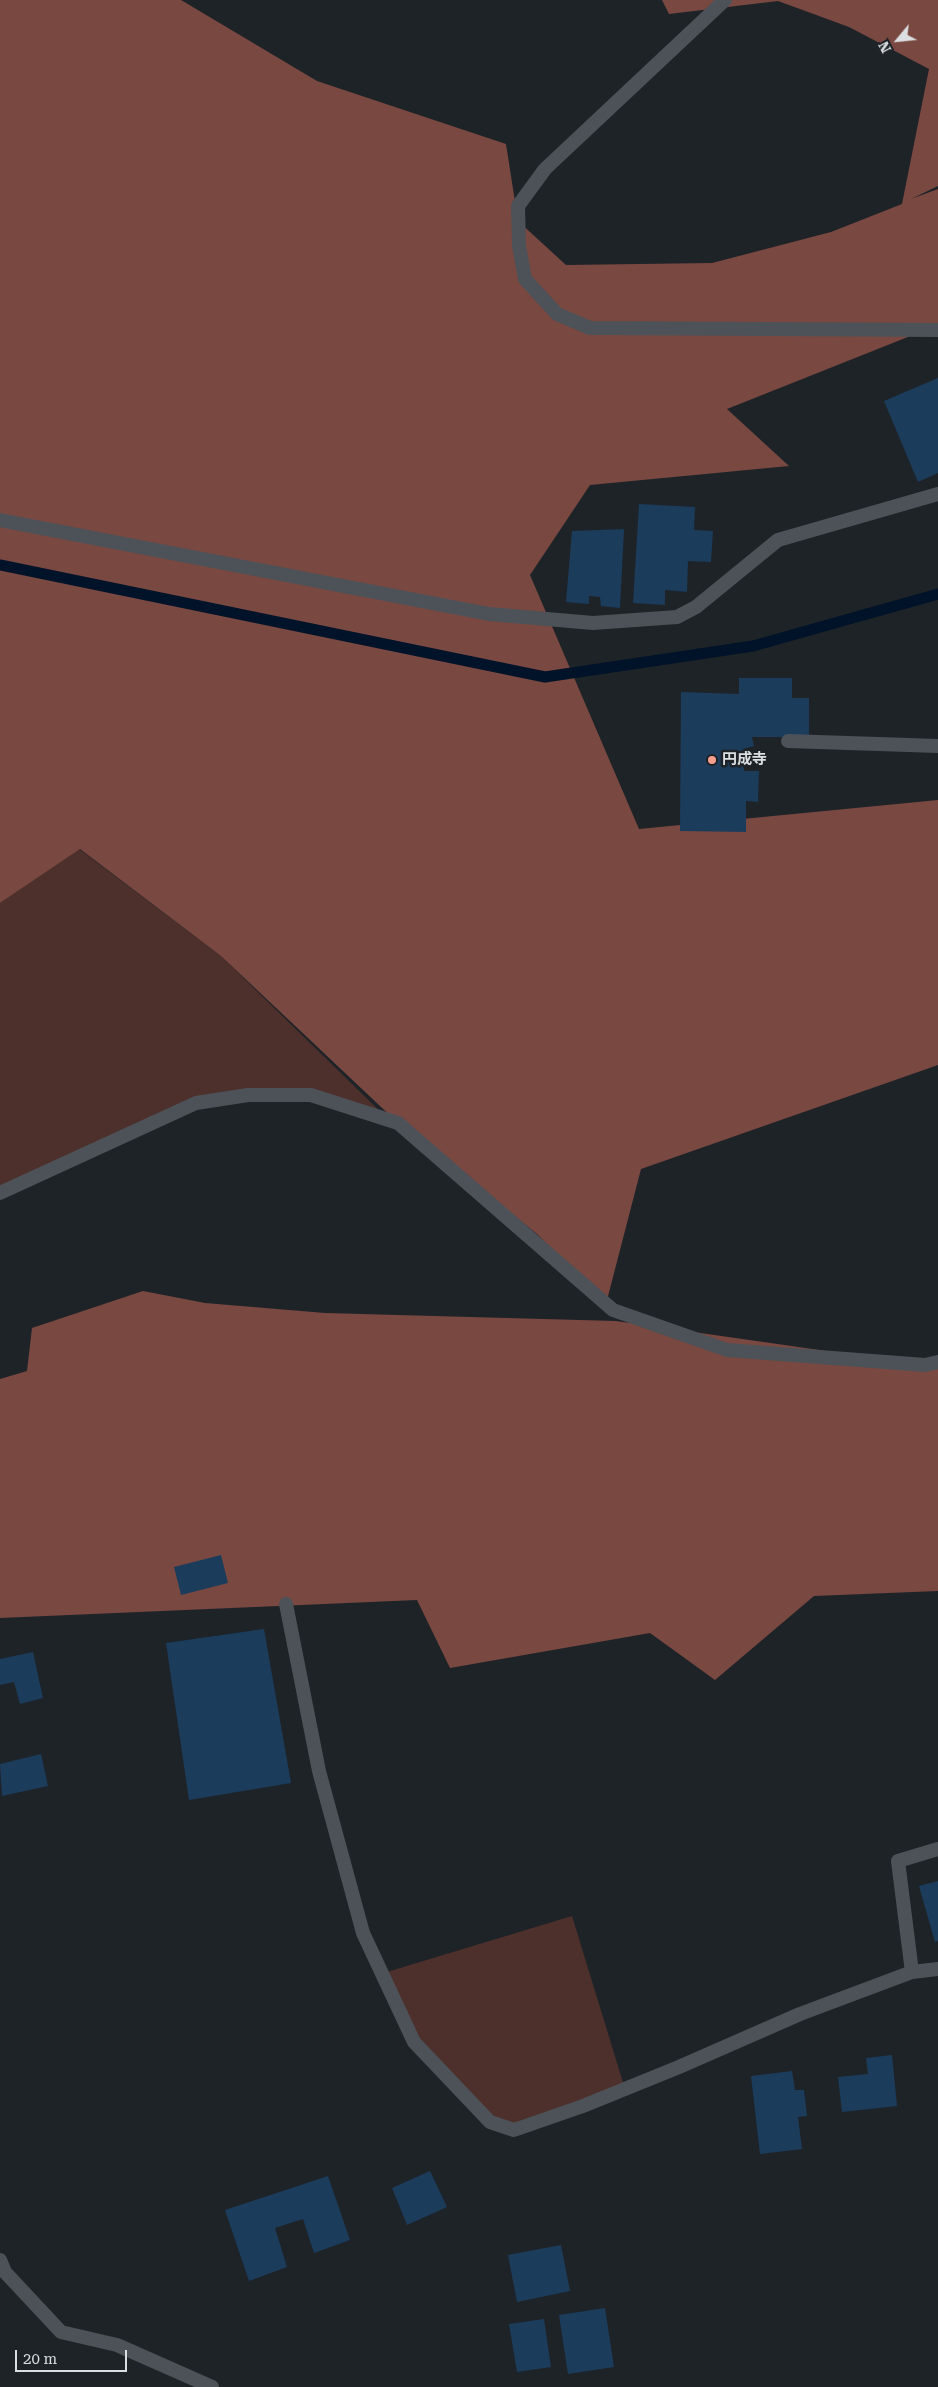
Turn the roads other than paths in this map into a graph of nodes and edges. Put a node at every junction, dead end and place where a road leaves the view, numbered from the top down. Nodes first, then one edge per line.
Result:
1 (726, 0) edge
2 (938, 330) edge
3 (938, 494) edge
4 (0, 520) edge
5 (788, 741) dead end
6 (938, 746) edge
7 (0, 1193) edge
8 (938, 1362) edge
9 (286, 1604) dead end
10 (938, 1849) edge
11 (938, 1969) edge
12 (912, 1972) junction
13 (0, 2260) edge
14 (212, 2387) edge

1 - 2 street
3 - 4 street
5 - 6 street
7 - 8 street
9 - 12 street
10 - 12 street
11 - 12 street
13 - 14 street

